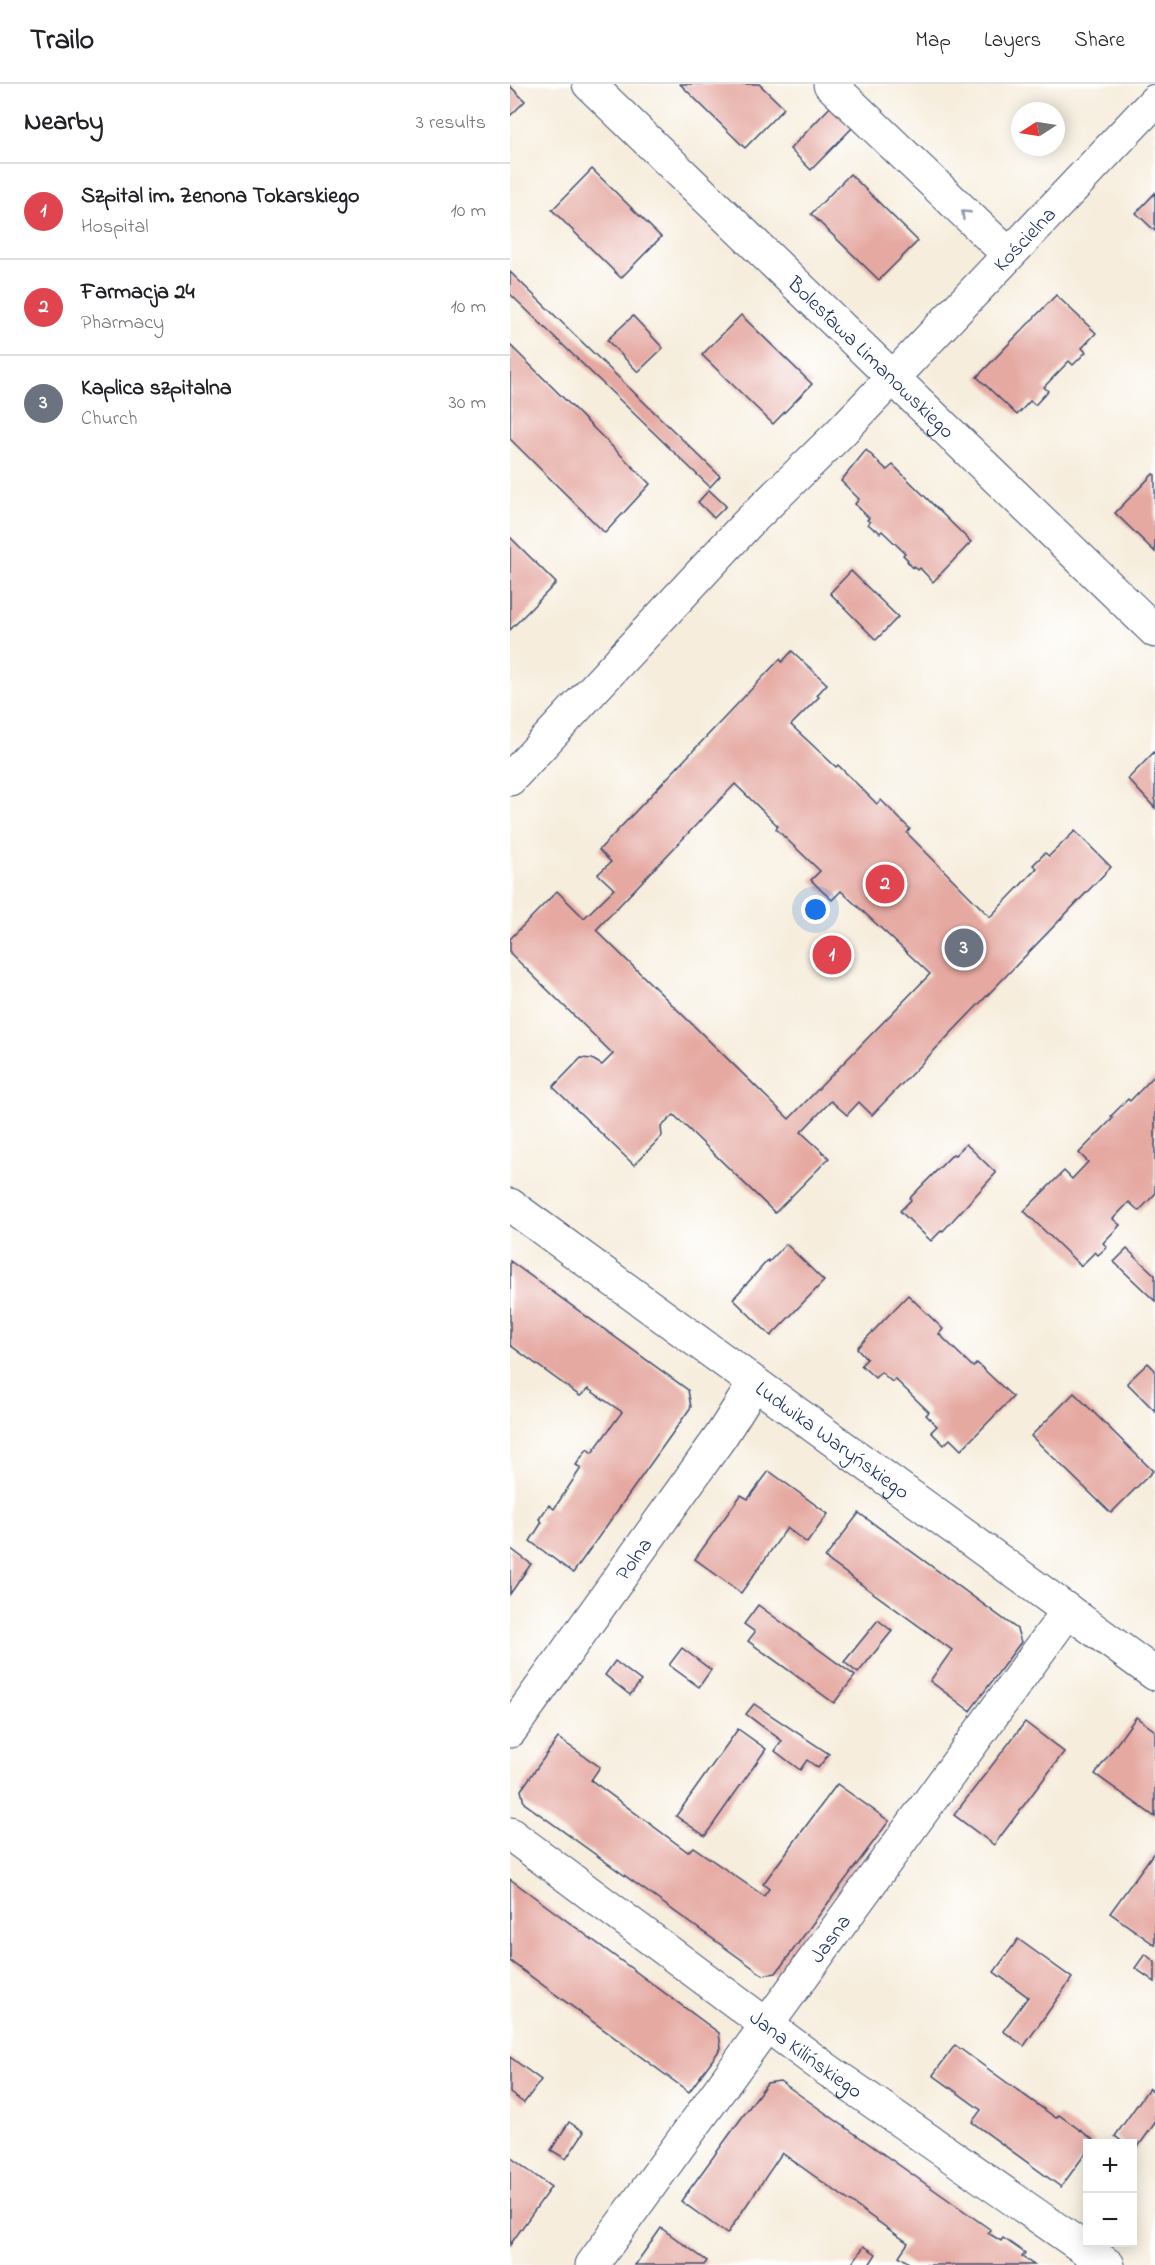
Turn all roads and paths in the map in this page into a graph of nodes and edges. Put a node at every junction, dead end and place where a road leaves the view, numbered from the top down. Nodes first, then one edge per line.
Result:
1 (589, 84) edge
2 (830, 84) edge
3 (1155, 101) edge
4 (1008, 254) junction
5 (892, 378) junction
6 (1155, 631) edge
7 (510, 779) edge
8 (510, 1205) edge
9 (754, 1384) junction
10 (1068, 1611) junction
11 (1155, 1674) edge
12 (510, 1731) edge
13 (510, 1834) edge
14 (767, 2026) junction
15 (592, 2265) edge
16 (1108, 2265) edge

1 - 5 street, Bolesława Limanowskiego
4 -> 2 street
3 - 4 street, Kościelna
4 - 5 street, Kościelna
5 - 6 street, Bolesława Limanowskiego
5 - 7 street, Kościelna
8 - 9 street, Ludwika Waryńskiego
9 - 10 street, Ludwika Waryńskiego
9 - 12 street, Polna
10 - 11 street, Ludwika Waryńskiego
10 - 14 street, Jasna
13 - 14 street, Jana Kilińskiego
14 - 15 street, Jasna
14 - 16 street, Jana Kilińskiego

